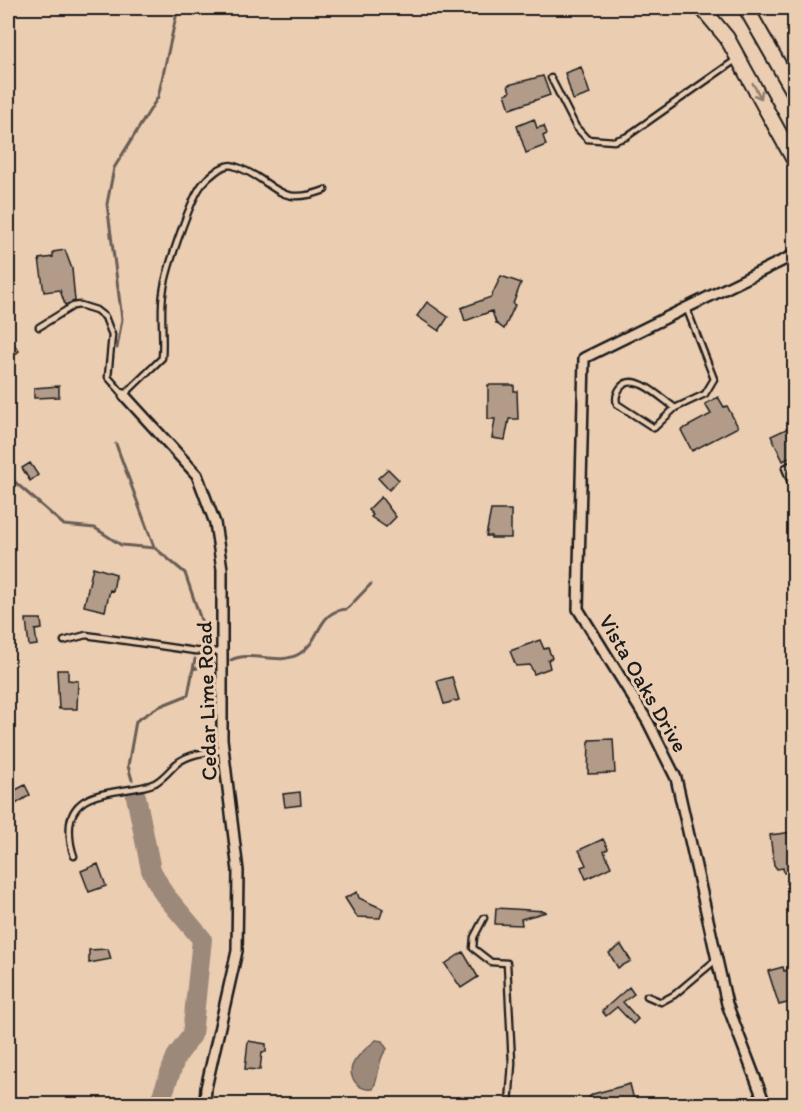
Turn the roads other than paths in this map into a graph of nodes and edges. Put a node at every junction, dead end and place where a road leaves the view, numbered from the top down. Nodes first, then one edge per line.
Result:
1 (702, 8) edge
2 (746, 8) edge
3 (739, 58) junction
4 (551, 78) dead end
5 (795, 92) edge
6 (795, 160) edge
7 (325, 190) dead end
8 (795, 255) edge
9 (686, 307) junction
10 (39, 327) dead end
11 (124, 395) junction
12 (675, 408) junction
13 (795, 463) edge
14 (795, 490) edge
15 (64, 641) dead end
16 (222, 652) junction
17 (224, 750) junction
18 (74, 856) dead end
19 (484, 918) dead end
20 (717, 959) junction
21 (647, 996) dead end
22 (205, 1104) edge
23 (509, 1104) edge
24 (765, 1104) edge

1 - 3 main road
2 - 5 main road
3 - 4 lane
3 -> 6 main road
7 - 11 lane
8 - 9 street, Vista Oaks Drive
9 - 12 lane
9 - 20 street, Vista Oaks Drive
10 - 11 lane
11 - 16 street, Cedar Lime Road
12 - 12 lane
13 - 14 lane
15 - 16 lane
16 - 17 street, Cedar Lime Road
17 - 18 lane
17 - 22 street, Cedar Lime Road
19 - 23 lane
20 - 21 lane
20 - 24 street, Vista Oaks Drive

